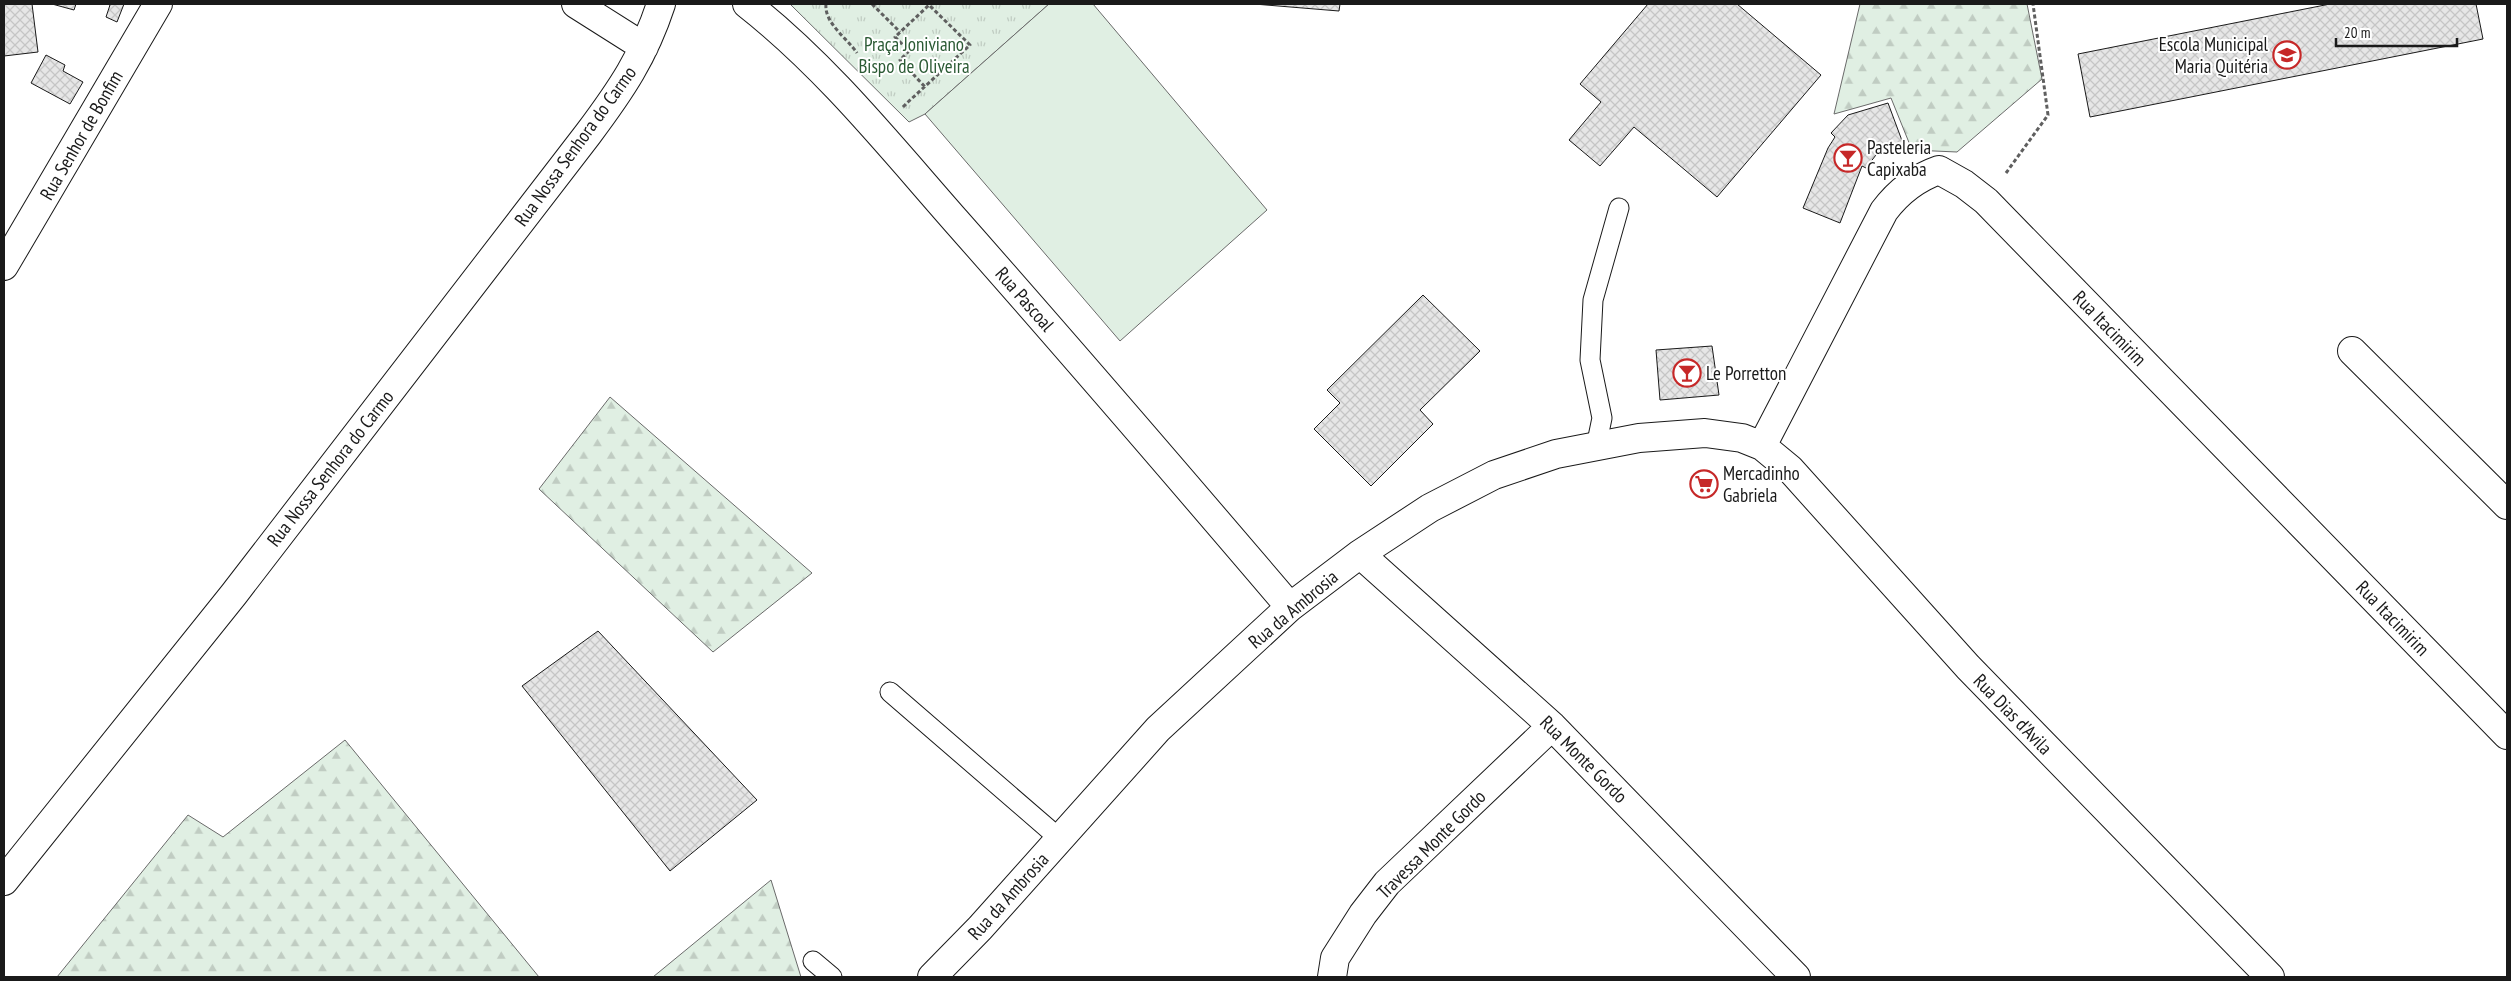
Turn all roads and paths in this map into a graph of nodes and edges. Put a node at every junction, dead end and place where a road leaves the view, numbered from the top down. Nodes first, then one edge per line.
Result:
1 (158, 4) edge
2 (576, 4) edge
3 (661, 4) edge
4 (747, 4) edge
5 (826, 4) edge
6 (872, 4) edge
7 (2033, 4) edge
8 (900, 32) junction
9 (644, 47) junction
10 (855, 61) dead end
11 (925, 87) junction
12 (908, 102) dead end
13 (2002, 180) dead end
14 (1619, 208) dead end
15 (4, 266) edge
16 (2352, 351) dead end
17 (1762, 446) junction
18 (1596, 447) junction
19 (2507, 505) edge
20 (1360, 554) junction
21 (1290, 607) junction
22 (890, 692) dead end
23 (1552, 726) junction
24 (2507, 735) edge
25 (1060, 839) junction
26 (4, 881) edge
27 (813, 961) dead end
28 (832, 977) edge
29 (932, 977) edge
30 (1332, 977) edge
31 (1796, 977) edge
32 (2270, 977) edge

1 - 15 street, Rua Senhor de Bonfim
2 - 9 street
3 - 9 street, Rua Nossa Senhora do Carmo
4 - 21 street, Rua Pascoal
5 - 10 path
6 - 8 path
7 - 13 path
8 - 11 path
8 - 11 path
9 - 26 street, Rua Nossa Senhora do Carmo
11 - 12 path
14 - 18 lane
16 - 19 street
17 - 18 street, Rua da Ambrosia
17 - 24 street, Rua Itacimirim
17 - 32 street, Rua Dias d'Avila
18 - 20 street, Rua da Ambrosia
20 - 21 street, Rua da Ambrosia
20 - 23 street, Rua Monte Gordo
21 - 25 street, Rua da Ambrosia
22 - 25 lane
23 - 30 street, Travessa Monte Gordo
23 - 31 street, Rua Monte Gordo
25 - 29 street, Rua da Ambrosia
27 - 28 lane

